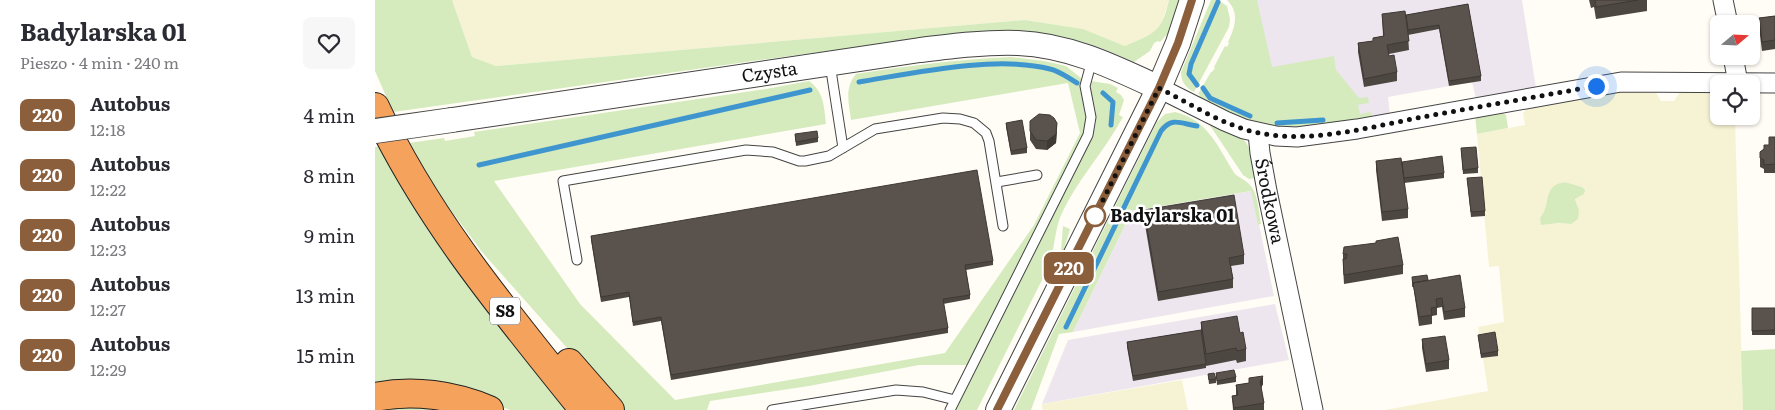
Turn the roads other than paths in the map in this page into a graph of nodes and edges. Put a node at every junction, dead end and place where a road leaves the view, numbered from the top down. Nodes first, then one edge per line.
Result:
1 (1192, 0) edge
2 (1723, 0) edge
3 (1726, 15) edge
4 (1093, 59) junction
5 (830, 64) junction
6 (1710, 83) edge
7 (1760, 83) edge
8 (1775, 83) edge
9 (1159, 88) junction
10 (375, 107) edge
11 (375, 131) edge
12 (1259, 133) junction
13 (843, 148) junction
14 (1037, 174) dead end
15 (997, 182) junction
16 (432, 208) junction
17 (1003, 226) dead end
18 (577, 260) dead end
19 (375, 397) edge
20 (955, 400) junction
21 (489, 410) edge
22 (584, 410) edge
23 (610, 410) edge
24 (772, 410) edge
25 (950, 410) edge
26 (997, 410) edge
27 (1313, 410) edge

1 - 9 street
2 - 3 street
4 - 5 street, Czysta
4 - 9 street, Czysta
4 - 20 lane
5 - 11 street, Czysta, bridge
5 - 13 lane
6 - 12 street
7 - 8 street
9 - 12 street, Środkowa
9 - 26 street
10 - 16 highway, S8
12 - 27 street, Środkowa
13 - 15 lane
13 - 18 lane
14 - 15 lane
15 - 17 lane
16 - 22 highway, S8
16 - 23 highway
19 - 21 highway
20 - 24 lane
20 - 25 lane

